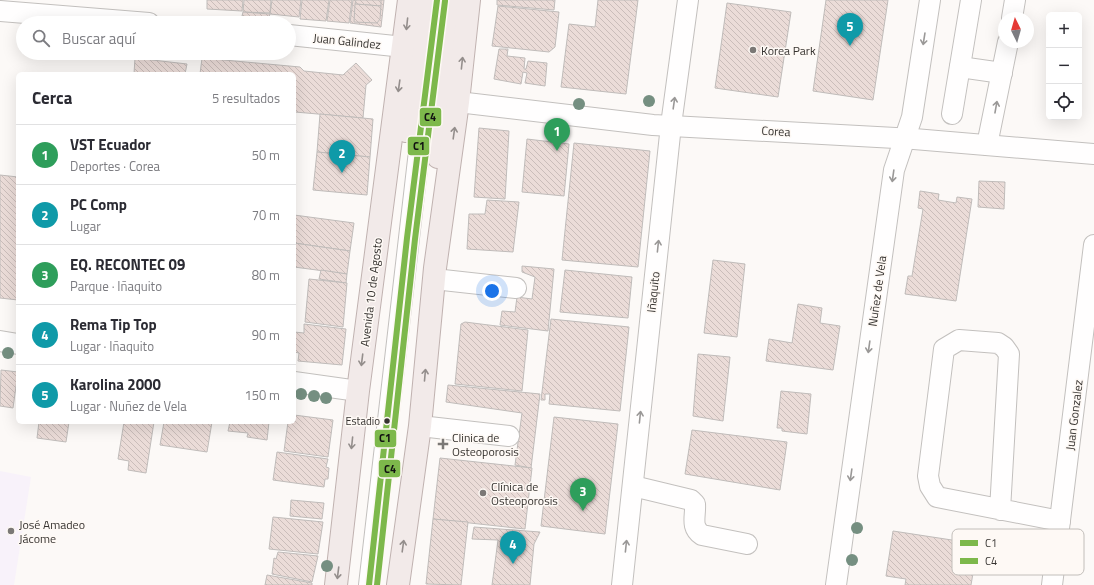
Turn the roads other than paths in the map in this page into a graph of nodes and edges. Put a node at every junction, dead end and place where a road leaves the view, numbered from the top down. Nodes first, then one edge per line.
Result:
1 (409, 0) edge
2 (429, 0) edge
3 (436, 0) edge
4 (449, 0) edge
5 (469, 0) edge
6 (688, 0) edge
7 (930, 0) edge
8 (971, 0) edge
9 (1015, 0) edge
10 (0, 12) edge
11 (1013, 12) edge
12 (54, 16) edge
13 (296, 36) edge
14 (404, 47) junction
15 (1007, 48) edge
16 (960, 67) junction
17 (1002, 73) junction
18 (458, 102) junction
19 (952, 114) dead end
20 (671, 125) junction
21 (904, 139) junction
22 (987, 145) junction
23 (1094, 154) edge
24 (1094, 246) edge
25 (374, 265) junction
26 (434, 274) junction
27 (516, 288) dead end
28 (0, 341) edge
29 (16, 344) edge
30 (296, 382) edge
31 (358, 391) junction
32 (420, 426) junction
33 (509, 436) dead end
34 (633, 486) junction
35 (1000, 510) junction
36 (1060, 521) junction
37 (1059, 529) edge
38 (747, 544) dead end
39 (1053, 575) edge
40 (336, 585) edge
41 (369, 585) edge
42 (398, 585) edge
43 (622, 585) edge
44 (836, 585) edge
45 (1052, 585) edge

1 -> 14 main road, Avenida 10 de Agosto
2 - 25 main road
3 - 41 street
4 - 26 main road
18 -> 5 main road
20 -> 6 street, Iñaquito
7 -> 21 street, Nuñez de Vela
8 - 16 street
9 - 11 street
10 - 12 street
13 - 14 street, Juan Galindez
14 -> 25 main road, Avenida 10 de Agosto
15 - 17 street
16 - 17 street
16 - 19 street
22 -> 17 street
18 - 20 street, Corea
26 -> 18 main road
20 - 21 street, Corea
34 -> 20 street, Iñaquito
21 - 22 street, Corea
21 -> 44 street, Nuñez de Vela
22 - 23 street, Corea
24 - 36 street, Juan Gonzalez
25 -> 31 main road, Avenida 10 de Agosto
26 - 27 street
32 -> 26 main road
28 - 29 street
30 - 31 street
31 -> 40 main road, Avenida 10 de Agosto
32 - 33 street
42 -> 32 main road
34 - 38 street
43 -> 34 street, Iñaquito
35 - 35 street
35 - 36 street
36 - 37 street, Juan Gonzalez
39 - 45 street, Juan Gonzalez

